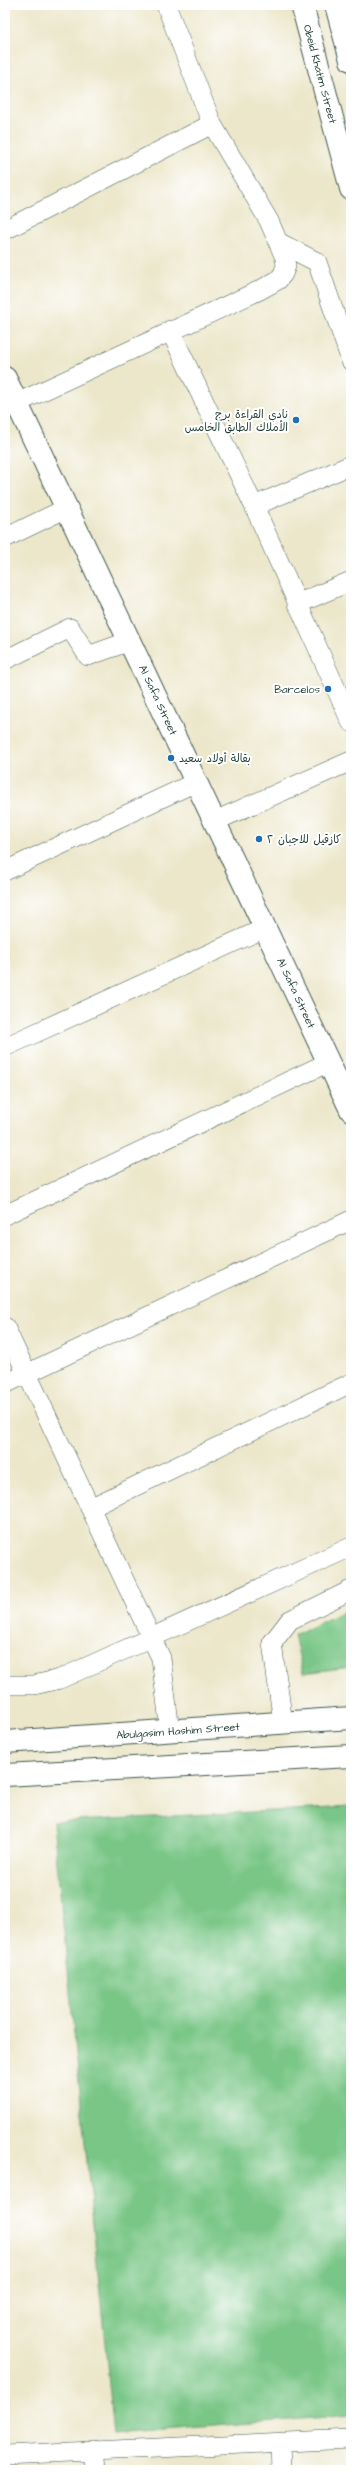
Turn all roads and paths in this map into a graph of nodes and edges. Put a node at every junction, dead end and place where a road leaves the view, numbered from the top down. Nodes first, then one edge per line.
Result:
1 (166, 5) edge
2 (302, 5) edge
3 (336, 5) edge
4 (351, 60) edge
5 (212, 124) junction
6 (351, 189) edge
7 (5, 230) edge
8 (278, 242) junction
9 (170, 330) junction
10 (351, 361) edge
11 (5, 378) edge
12 (17, 403) junction
13 (351, 465) edge
14 (254, 506) junction
15 (67, 508) junction
16 (5, 538) edge
17 (351, 581) edge
18 (297, 604) junction
19 (130, 641) junction
20 (5, 660) edge
21 (351, 722) edge
22 (351, 761) edge
23 (196, 782) junction
24 (215, 821) junction
25 (5, 871) edge
26 (266, 928) junction
27 (5, 1047) edge
28 (329, 1062) junction
29 (351, 1110) edge
30 (5, 1215) edge
31 (351, 1220) edge
32 (5, 1327) edge
33 (27, 1374) junction
34 (351, 1383) edge
35 (5, 1384) edge
36 (90, 1508) junction
37 (351, 1547) edge
38 (351, 1590) edge
39 (152, 1639) junction
40 (5, 1685) edge
41 (351, 1718) edge
42 (283, 1723) junction
43 (170, 1731) junction
44 (5, 1742) edge
45 (351, 1756) edge
46 (5, 1775) edge
47 (351, 2439) edge
48 (280, 2443) junction
49 (93, 2450) junction
50 (5, 2455) edge
51 (95, 2470) edge
52 (281, 2470) edge

1 - 5 street
2 - 6 main road, Obeid Khatim Street
3 - 4 main road
5 - 7 street
5 - 8 street
8 - 9 street
8 - 10 street
9 - 12 street
9 - 14 street
11 - 12 main road, Al Safa Street
12 - 15 main road, Al Safa Street
13 - 14 street
14 - 18 street
15 - 16 street
15 - 19 main road, Al Safa Street
17 - 18 street
18 - 21 street
19 - 20 street
19 - 23 main road, Al Safa Street
22 - 24 street
23 - 24 main road, Al Safa Street
23 - 25 street
24 - 26 main road, Al Safa Street
26 - 27 street
26 - 28 main road, Al Safa Street
28 - 29 main road, Al Safa Street
28 - 30 street
31 - 33 street
32 - 33 street
33 - 35 street
33 - 36 street
34 - 36 street
36 - 39 street
37 - 39 street
38 - 42 street
39 - 40 street
39 - 43 street
41 - 42 main road, Abulgasim Hashim Street
42 - 43 main road, Abulgasim Hashim Street
43 - 44 main road, Abulgasim Hashim Street
45 - 46 main road
47 - 48 street
48 - 49 street
48 - 52 street
49 - 50 street
49 - 51 street

